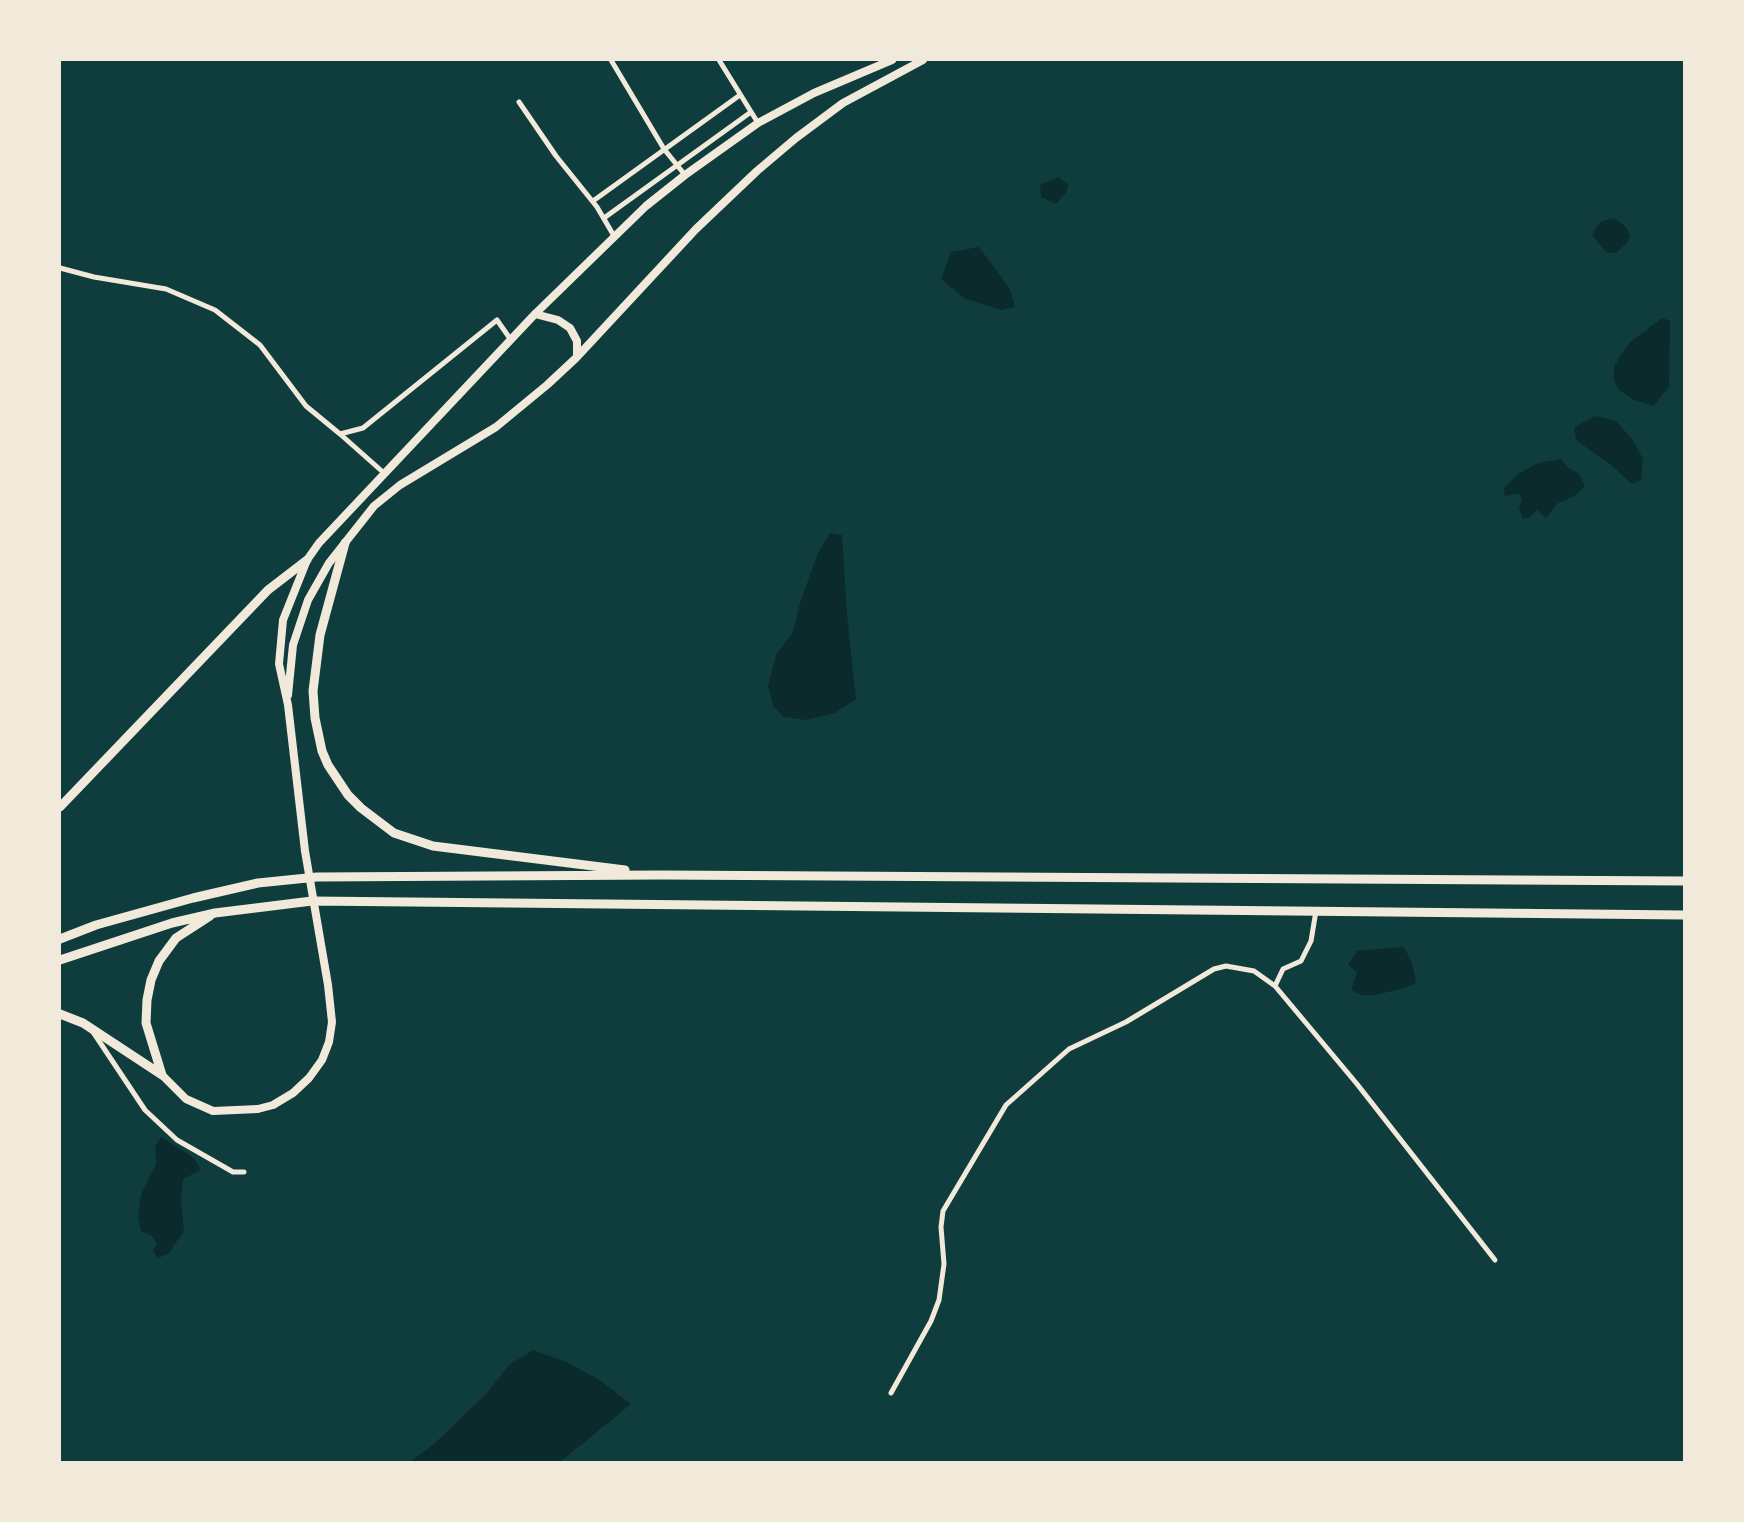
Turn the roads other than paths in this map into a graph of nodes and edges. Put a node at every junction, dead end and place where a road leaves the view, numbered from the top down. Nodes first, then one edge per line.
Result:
1 (611, 60) edge
2 (719, 60) edge
3 (892, 60) edge
4 (923, 60) edge
5 (740, 94) junction
6 (519, 102) dead end
7 (751, 112) junction
8 (758, 123) junction
9 (664, 149) junction
10 (676, 165) junction
11 (685, 175) junction
12 (593, 201) junction
13 (604, 218) junction
14 (614, 236) junction
15 (60, 268) edge
16 (535, 314) junction
17 (511, 340) junction
18 (576, 358) junction
19 (340, 434) junction
20 (384, 473) junction
21 (345, 543) junction
22 (307, 560) junction
23 (288, 705) junction
24 (60, 807) edge
25 (661, 875) junction
26 (1685, 881) edge
27 (1316, 911) junction
28 (215, 913) junction
29 (1685, 915) edge
30 (60, 939) edge
31 (60, 960) edge
32 (1275, 986) junction
33 (60, 1014) edge
34 (92, 1029) junction
35 (162, 1075) junction
36 (244, 1172) dead end
37 (1495, 1260) dead end
38 (891, 1393) dead end

1 - 9 street
2 - 5 street
3 - 8 main road
4 - 18 main road
5 - 7 street
5 - 9 street
6 - 12 street
7 - 8 street
7 - 10 street
8 - 11 main road
9 - 10 street
9 - 12 street
10 - 11 street
10 - 13 street
11 - 14 main road
12 - 13 street
13 - 14 street
14 - 16 main road
15 - 19 street
16 - 17 main road
16 - 18 main road
17 - 19 street
17 - 20 main road
18 - 21 main road
19 - 20 street
20 - 22 main road
21 - 23 main road
21 - 25 highway
22 - 23 main road
22 - 24 highway
23 - 35 main road
25 - 26 highway
25 - 30 highway
27 - 28 highway
27 - 29 highway
27 - 32 street
28 - 31 highway
28 - 35 highway
32 - 37 street
32 - 38 street
33 - 34 highway
34 - 35 highway
34 - 36 street

